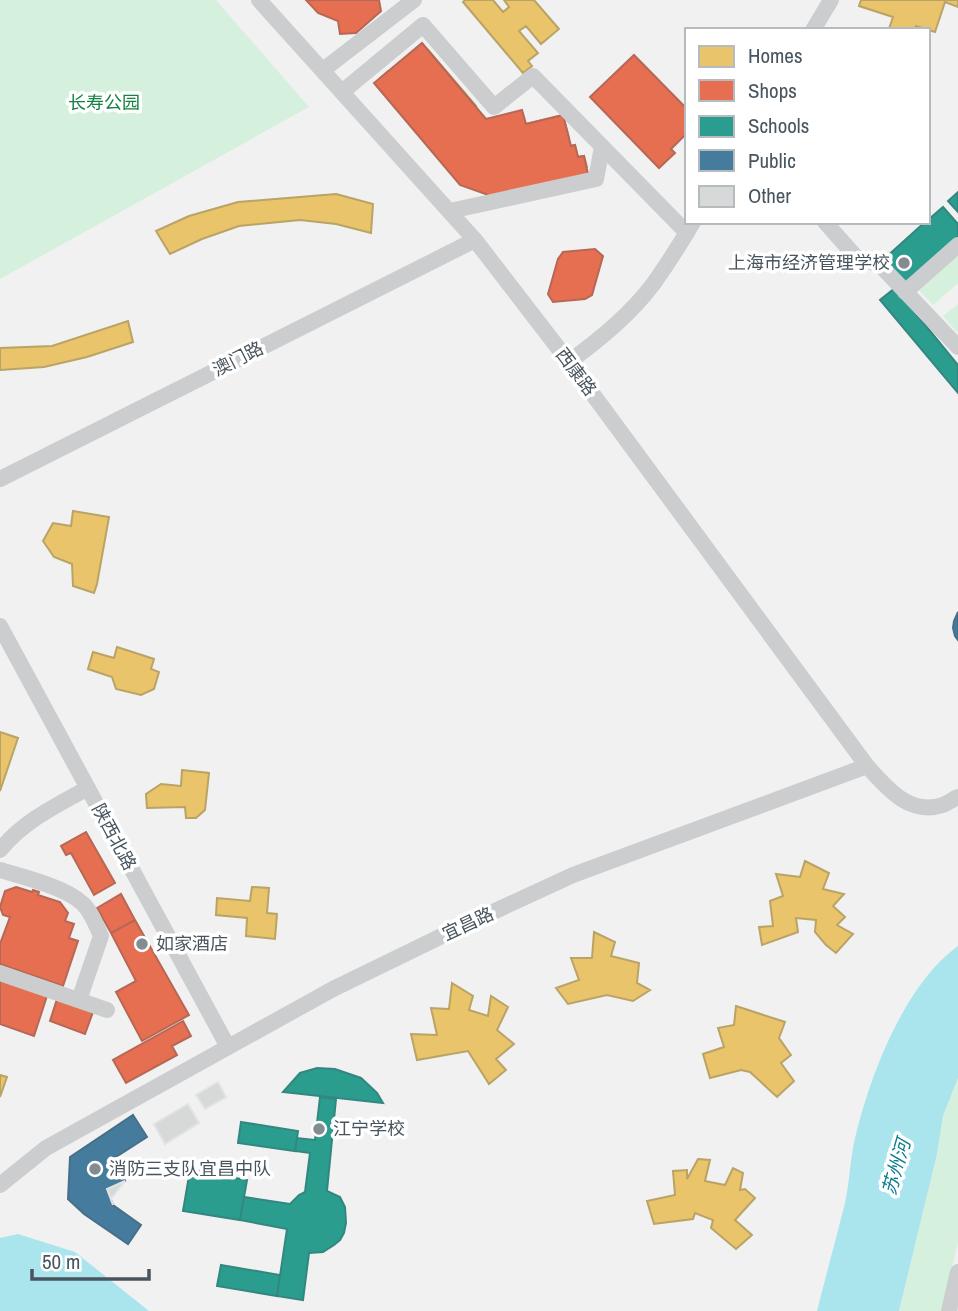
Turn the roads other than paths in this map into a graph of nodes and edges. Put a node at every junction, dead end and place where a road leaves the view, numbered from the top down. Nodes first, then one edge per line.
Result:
1 (259, 0) edge
2 (414, 0) edge
3 (831, 0) edge
4 (814, 28) edge
5 (323, 70) junction
6 (342, 92) junction
7 (602, 147) junction
8 (450, 211) junction
9 (685, 223) edge
10 (827, 224) edge
11 (690, 228) edge
12 (475, 240) junction
13 (958, 245) edge
14 (905, 292) junction
15 (958, 347) edge
16 (569, 362) junction
17 (0, 479) edge
18 (0, 626) edge
19 (867, 766) junction
20 (88, 788) junction
21 (958, 797) edge
22 (0, 850) edge
23 (0, 870) edge
24 (0, 973) edge
25 (79, 1000) junction
26 (107, 1010) dead end
27 (228, 1047) junction
28 (0, 1185) edge
29 (958, 1272) edge
30 (949, 1311) edge

1 - 5 street, 西康路
2 - 5 street
3 - 4 street
5 - 6 street, 西康路
6 - 7 street
6 - 8 street, 西康路
7 - 8 street
7 - 9 street
8 - 12 street, 西康路
10 - 14 street
11 - 16 street
12 - 16 street, 西康路
12 - 17 street, 澳门路
13 - 14 street
14 - 15 street
16 - 19 street, 西康路
18 - 20 street, 陕西北路
19 - 21 street
19 - 27 street, 宜昌路
20 - 22 street
20 - 27 street, 陕西北路
23 - 25 street
24 - 25 street
25 - 26 street
27 - 28 street, 宜昌路
29 - 30 street

